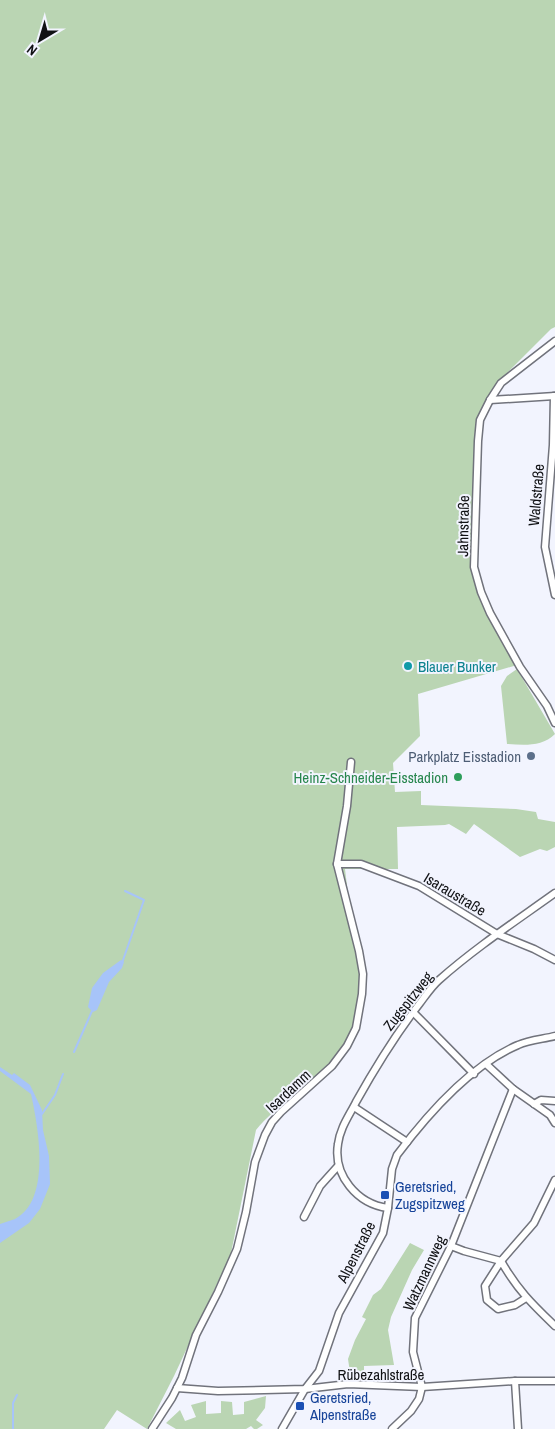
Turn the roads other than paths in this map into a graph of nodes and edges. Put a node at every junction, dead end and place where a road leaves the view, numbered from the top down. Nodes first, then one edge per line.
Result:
1 (555, 341) edge
2 (554, 396) edge
3 (490, 400) junction
4 (555, 564) edge
5 (548, 568) junction
6 (555, 595) edge
7 (555, 723) edge
8 (351, 762) dead end
9 (337, 864) junction
10 (555, 893) edge
11 (497, 934) junction
12 (555, 960) edge
13 (413, 1012) junction
14 (555, 1036) edge
15 (486, 1064) junction
16 (474, 1074) junction
17 (512, 1089) junction
18 (555, 1102) edge
19 (534, 1104) junction
20 (354, 1107) junction
21 (555, 1123) edge
22 (407, 1142) junction
23 (338, 1166) junction
24 (555, 1180) edge
25 (388, 1208) junction
26 (304, 1217) dead end
27 (451, 1246) junction
28 (501, 1261) junction
29 (526, 1298) junction
30 (555, 1326) edge
31 (555, 1381) edge
32 (515, 1382) junction
33 (422, 1387) junction
34 (177, 1388) junction
35 (305, 1389) junction
36 (152, 1429) edge
37 (282, 1429) edge
38 (392, 1429) edge
39 (518, 1429) edge

1 - 3 street, Jahnstraße
2 - 3 street
2 - 5 street, Waldstraße
3 - 7 street, Jahnstraße
4 - 5 street
5 - 6 street, Waldstraße
8 - 9 street, Isardamm
9 - 11 street, Isaraustraße
9 - 34 street, Isardamm
10 - 11 street, Zugspitzweg
11 - 12 street, Isaraustraße
11 - 13 street, Zugspitzweg
13 - 16 street
13 - 20 street, Zugspitzweg
14 - 15 street, Alpenstraße
15 - 16 street, Alpenstraße
15 - 17 street
16 - 22 street, Alpenstraße
17 - 19 street
17 - 27 street, Watzmannweg
18 - 19 street
19 - 21 street
20 - 22 street
20 - 23 street, Zugspitzweg
22 - 25 street, Alpenstraße
23 - 25 street
23 - 26 street
24 - 28 street
25 - 35 street, Alpenstraße
27 - 28 street
27 - 33 street, Watzmannweg
28 - 29 street
28 - 29 street
29 - 30 street
31 - 32 street, Rübezahlstraße
32 - 33 street, Rübezahlstraße
32 - 39 street
33 - 35 street, Rübezahlstraße
33 - 38 street
34 - 35 street, Rübezahlstraße
34 - 36 street, Isardamm
35 - 37 street, Alpenstraße

